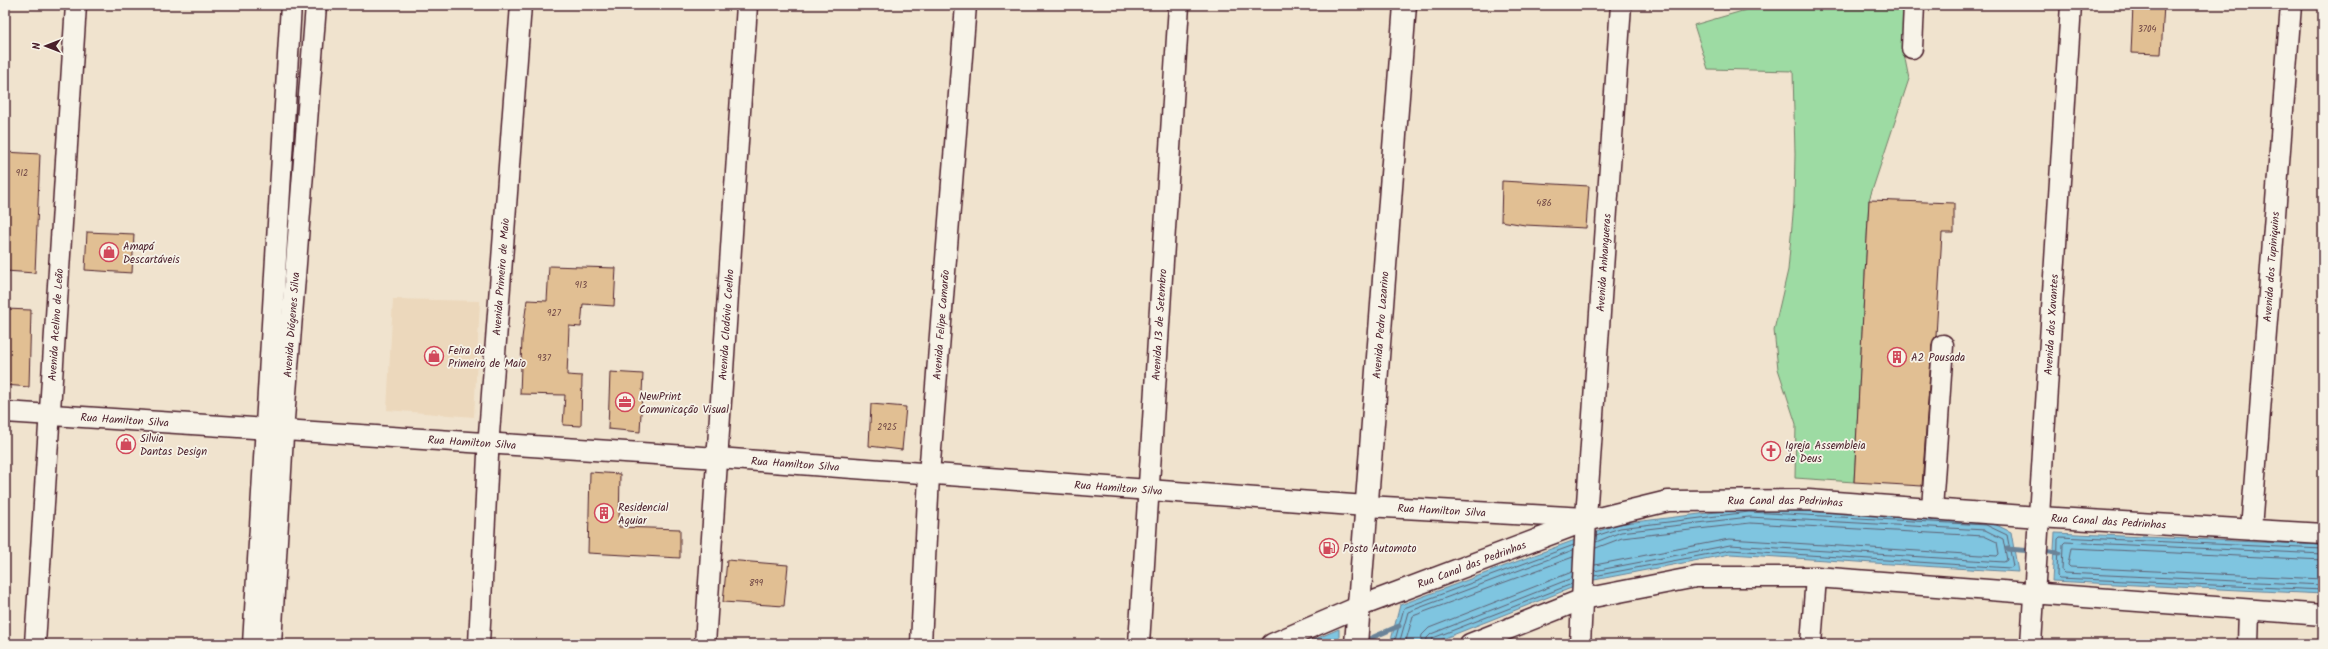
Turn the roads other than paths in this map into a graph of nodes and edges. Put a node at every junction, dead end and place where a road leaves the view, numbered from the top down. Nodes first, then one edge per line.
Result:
1 (76, 5) edge
2 (291, 5) edge
3 (316, 5) edge
4 (521, 5) edge
5 (747, 5) edge
6 (966, 5) edge
7 (1179, 5) edge
8 (1405, 5) edge
9 (1621, 5) edge
10 (1914, 5) edge
11 (2071, 5) edge
12 (2291, 5) edge
13 (1912, 48) dead end
14 (1942, 345) dead end
15 (5, 412) edge
16 (50, 416) junction
17 (274, 430) junction
18 (489, 444) junction
19 (718, 458) junction
20 (929, 475) junction
21 (1150, 490) junction
22 (1366, 506) junction
23 (1932, 509) junction
24 (1586, 524) junction
25 (2039, 526) junction
26 (2251, 529) junction
27 (2323, 534) edge
28 (1816, 577) junction
29 (2034, 593) junction
30 (1583, 595) junction
31 (1358, 607) junction
32 (2249, 610) junction
33 (2323, 615) edge
34 (1356, 641) edge
35 (35, 644) edge
36 (252, 644) edge
37 (272, 644) edge
38 (479, 644) edge
39 (704, 644) edge
40 (921, 644) edge
41 (1140, 644) edge
42 (1272, 644) edge
43 (1470, 644) edge
44 (1580, 644) edge
45 (1811, 644) edge
46 (2031, 644) edge
47 (2248, 644) edge

1 - 16 street, Avenida Acelino de Leão
2 - 17 street, Avenida Diógenes Silva
3 - 17 street, Avenida Diógenes Silva
4 - 18 street, Avenida Primeiro de Maio
5 - 19 street, Avenida Clodóvio Coelho
6 - 20 street, Avenida Felipe Camarão
7 - 21 street, Avenida 13 de Setembro
8 - 22 main road, Avenida Pedro Lazarino
9 - 24 street, Avenida Anhangueras
10 - 13 street
11 - 25 street, Avenida dos Xavantes
12 - 26 street, Avenida dos Tupiniquins
14 - 23 street
15 - 16 street, Rua Hamilton Silva
16 - 17 street, Rua Hamilton Silva
16 - 35 street, Avenida Acelino de Leão
17 - 18 street, Rua Hamilton Silva
17 - 36 street, Avenida Diógenes Silva
17 - 37 street, Avenida Diógenes Silva
18 - 19 street, Rua Hamilton Silva
18 - 38 street, Avenida Primeiro de Maio
19 - 20 street, Rua Hamilton Silva
19 - 39 street, Avenida Clodóvio Coelho
20 - 21 street, Rua Hamilton Silva
20 - 40 street, Avenida Felipe Camarão
21 - 22 street, Rua Hamilton Silva
21 - 41 street, Avenida 13 de Setembro
22 - 24 street, Rua Hamilton Silva
22 - 31 main road, Avenida Pedro Lazarino
23 - 24 street, Rua Canal das Pedrinhas
23 - 25 street, Rua Canal das Pedrinhas
24 - 30 street, Avenida Anhangueras
24 - 31 street, Rua Canal das Pedrinhas
25 - 26 street, Rua Canal das Pedrinhas
25 - 29 street, Avenida dos Xavantes
26 - 27 street, Rua Canal das Pedrinhas
28 - 29 street
28 - 30 street
28 - 45 street
29 - 32 street
29 - 46 street, Avenida dos Xavantes
30 - 43 street
30 - 44 street
31 - 34 main road, Avenida Pedro Lazarino
31 - 42 street, Rua Canal das Pedrinhas
32 - 33 street
32 - 47 street

